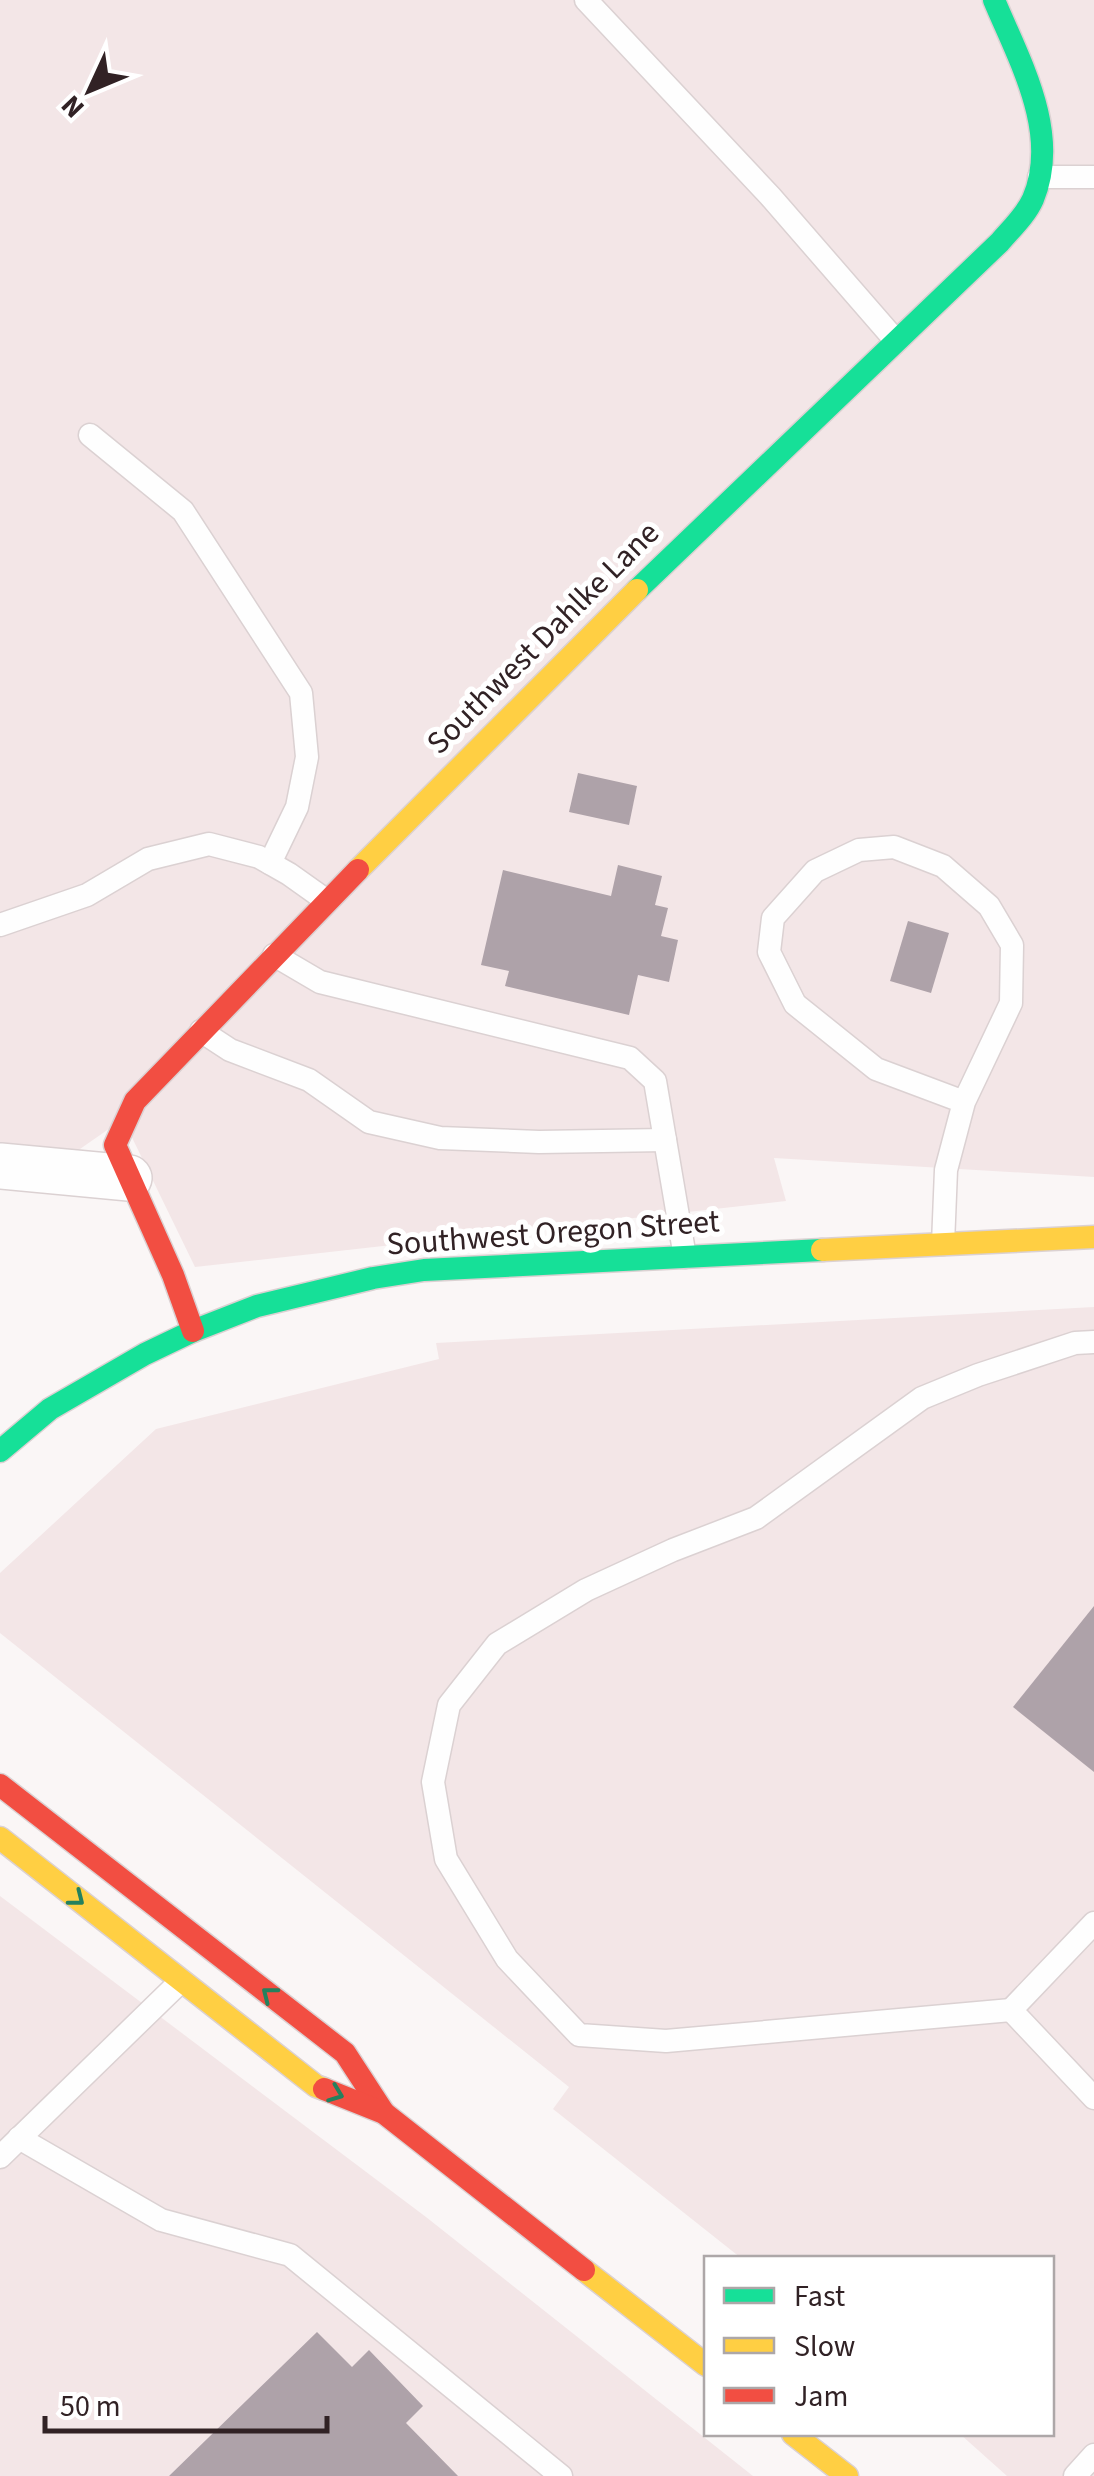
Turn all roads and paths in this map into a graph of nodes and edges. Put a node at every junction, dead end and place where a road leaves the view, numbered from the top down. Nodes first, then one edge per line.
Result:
1 (586, 0) edge
2 (994, 0) edge
3 (1039, 176) junction
4 (1094, 177) edge
5 (896, 341) junction
6 (90, 436) dead end
7 (270, 864) junction
8 (327, 901) junction
9 (0, 925) edge
10 (274, 955) junction
11 (201, 1030) junction
12 (964, 1102) junction
13 (665, 1140) junction
14 (0, 1166) edge
15 (129, 1178) junction
16 (1094, 1237) edge
17 (944, 1244) junction
18 (685, 1256) junction
19 (193, 1332) junction
20 (1094, 1342) edge
21 (0, 1451) edge
22 (0, 1785) edge
23 (0, 1838) edge
24 (1094, 1923) edge
25 (182, 1981) junction
26 (1011, 2010) junction
27 (1094, 2098) edge
28 (384, 2113) junction
29 (20, 2138) junction
30 (0, 2157) edge
31 (704, 2364) edge
32 (796, 2436) edge
33 (1094, 2455) edge
34 (561, 2476) edge
35 (848, 2476) edge
36 (1074, 2476) edge

1 - 5 lane
2 - 3 main road, Southwest Dahlke Lane
3 - 4 lane
3 - 5 main road, Southwest Dahlke Lane
5 - 8 main road, Southwest Dahlke Lane
6 - 7 lane
7 - 8 lane
7 - 9 lane
8 - 10 main road, Southwest Dahlke Lane
10 - 11 main road, Southwest Dahlke Lane
10 - 13 lane
11 - 13 lane
11 - 15 main road, Southwest Dahlke Lane
12 - 12 lane
12 - 17 lane
13 - 18 lane
14 - 15 street
15 - 19 main road, Southwest Dahlke Lane
16 - 17 main road, Southwest Oregon Street
17 - 18 main road, Southwest Oregon Street
18 - 19 main road, Southwest Oregon Street
19 - 21 main road, Southwest Oregon Street
20 - 26 lane
28 -> 22 main road
23 -> 25 main road
24 - 26 lane
25 -> 28 main road
25 - 29 lane
26 - 27 lane
28 - 31 main road
29 - 30 lane
29 - 34 lane
32 - 35 main road
33 - 36 lane

